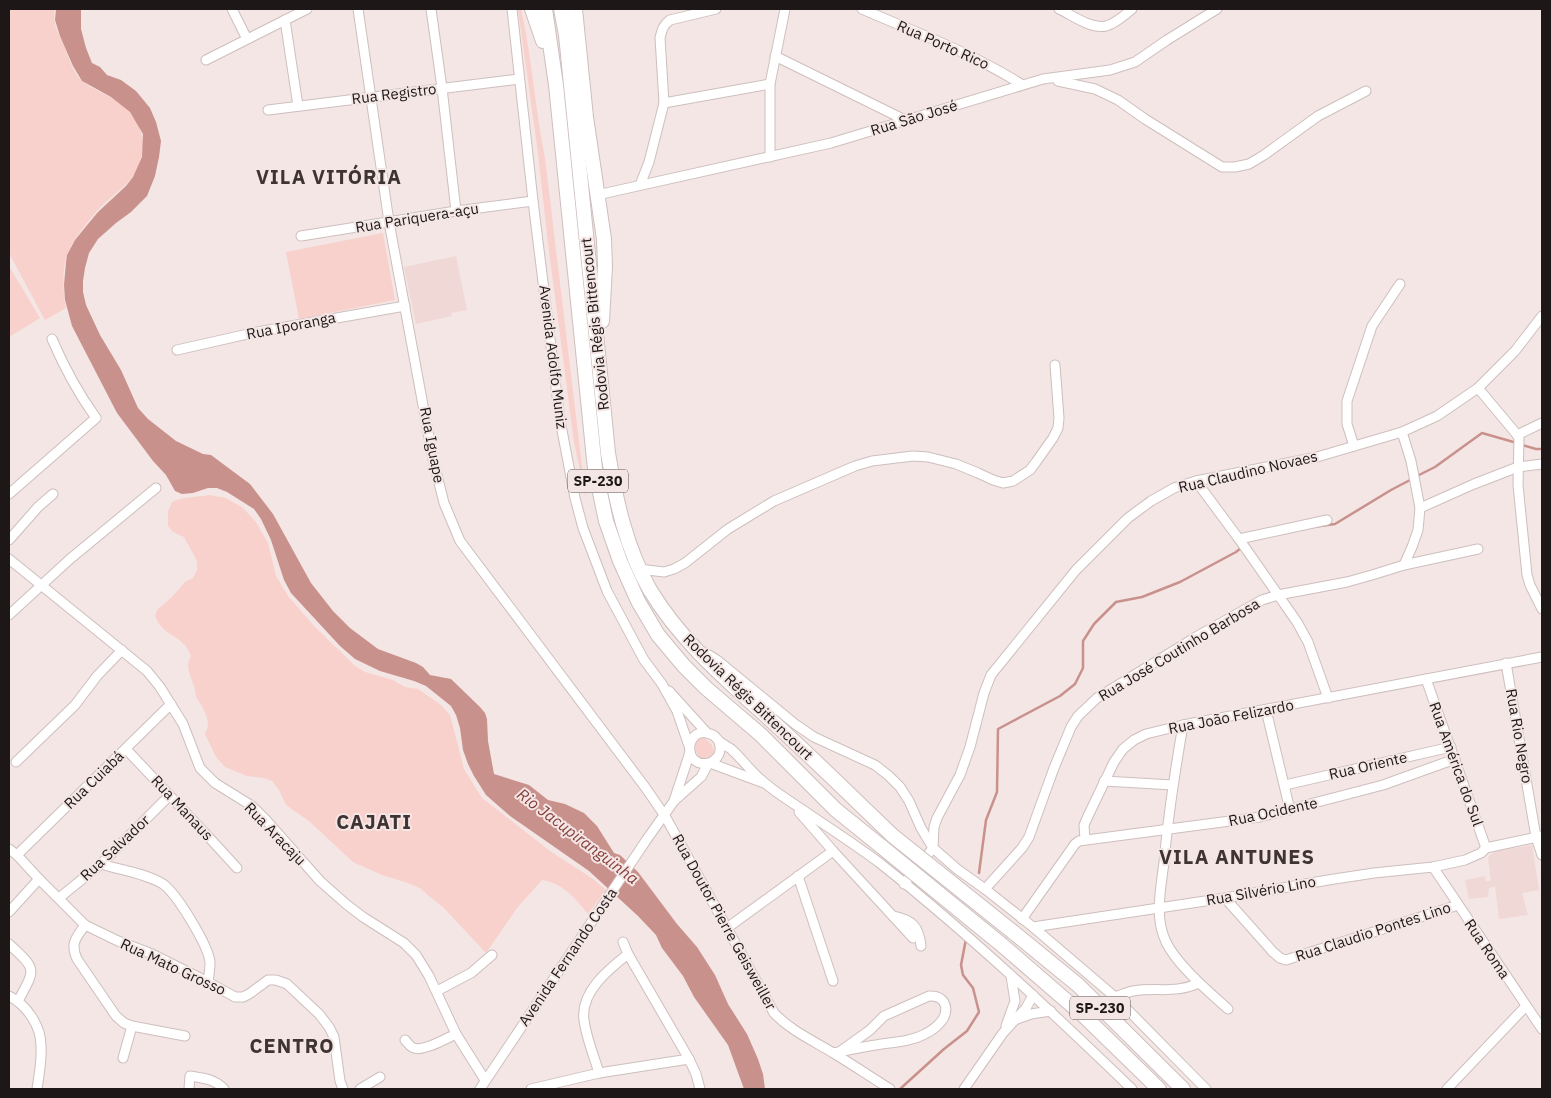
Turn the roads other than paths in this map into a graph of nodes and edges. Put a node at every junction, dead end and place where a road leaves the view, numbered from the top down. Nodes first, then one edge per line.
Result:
1 (232, 9) edge
2 (307, 9) edge
3 (358, 9) edge
4 (431, 9) edge
5 (512, 9) edge
6 (532, 9) edge
7 (545, 9) edge
8 (561, 9) edge
9 (576, 9) edge
10 (716, 9) edge
11 (785, 9) edge
12 (862, 9) edge
13 (1059, 9) edge
14 (1132, 9) edge
15 (1217, 9) edge
16 (692, 11) edge
17 (285, 20) junction
18 (247, 40) junction
19 (775, 56) junction
20 (206, 60) dead end
21 (519, 79) junction
22 (1043, 79) junction
23 (770, 84) junction
24 (1022, 84) junction
25 (556, 85) junction
26 (442, 88) junction
27 (1366, 91) dead end
28 (371, 97) junction
29 (664, 103) junction
30 (298, 106) junction
31 (268, 110) dead end
32 (907, 121) junction
33 (770, 157) junction
34 (640, 185) junction
35 (597, 195) junction
36 (533, 201) junction
37 (456, 211) junction
38 (388, 222) junction
39 (301, 236) dead end
40 (1400, 284) dead end
41 (405, 306) junction
42 (1542, 316) edge
43 (52, 339) dead end
44 (177, 350) dead end
45 (599, 365) junction
46 (1055, 365) dead end
47 (1478, 388) junction
48 (1542, 423) edge
49 (1402, 432) junction
50 (1518, 437) junction
51 (1354, 446) junction
52 (1542, 464) edge
53 (1518, 467) junction
54 (1196, 481) junction
55 (156, 488) dead end
56 (9, 494) edge
57 (53, 494) dead end
58 (1420, 508) junction
59 (1327, 520) dead end
60 (9, 540) edge
61 (1242, 544) junction
62 (1478, 549) dead end
63 (9, 559) edge
64 (1404, 564) junction
65 (639, 569) junction
66 (42, 584) junction
67 (1278, 595) junction
68 (1542, 609) edge
69 (9, 614) edge
70 (687, 641) junction
71 (122, 650) junction
72 (1542, 657) edge
73 (1506, 663) junction
74 (1426, 679) junction
75 (662, 684) junction
76 (1328, 698) junction
77 (171, 704) junction
78 (1266, 710) junction
79 (1183, 725) junction
80 (707, 733) junction
81 (719, 742) junction
82 (1451, 747) junction
83 (126, 749) junction
84 (689, 749) junction
85 (1455, 759) junction
86 (16, 762) dead end
87 (709, 764) junction
88 (1104, 781) junction
89 (764, 783) junction
90 (1172, 785) junction
91 (1285, 785) junction
92 (170, 796) junction
93 (674, 802) junction
94 (791, 802) junction
95 (1290, 810) junction
96 (665, 816) junction
97 (1167, 829) junction
98 (1539, 837) edge
99 (1085, 839) junction
100 (933, 848) junction
101 (1486, 848) junction
102 (9, 849) edge
103 (833, 851) junction
104 (17, 855) junction
105 (1542, 855) edge
106 (100, 864) junction
107 (1433, 867) junction
108 (237, 868) dead end
109 (957, 869) junction
110 (798, 876) junction
111 (39, 879) junction
112 (904, 884) junction
113 (985, 889) junction
114 (59, 898) junction
115 (1225, 898) junction
116 (928, 903) junction
117 (1458, 905) junction
118 (1159, 909) junction
119 (9, 912) edge
120 (893, 916) junction
121 (1022, 919) junction
122 (85, 925) junction
123 (1033, 927) junction
124 (727, 928) junction
125 (913, 938) dead end
126 (623, 942) dead end
127 (9, 944) edge
128 (921, 946) dead end
129 (492, 954) dead end
130 (628, 954) junction
131 (1011, 976) junction
132 (833, 981) dead end
133 (208, 982) junction
134 (1199, 983) junction
135 (437, 991) junction
136 (1033, 995) junction
137 (9, 996) edge
138 (1115, 997) junction
139 (18, 1001) junction
140 (1526, 1006) junction
141 (1228, 1009) dead end
142 (1051, 1011) junction
143 (1015, 1020) junction
144 (132, 1026) junction
145 (1542, 1029) edge
146 (1003, 1033) junction
147 (456, 1034) junction
148 (185, 1036) dead end
149 (405, 1040) dead end
150 (836, 1053) junction
151 (123, 1058) dead end
152 (688, 1059) junction
153 (599, 1073) junction
154 (380, 1077) dead end
155 (485, 1080) junction
156 (37, 1089) edge
157 (189, 1089) edge
158 (224, 1089) edge
159 (343, 1089) edge
160 (360, 1089) edge
161 (480, 1089) edge
162 (531, 1089) edge
163 (700, 1089) edge
164 (890, 1089) edge
165 (964, 1089) edge
166 (1132, 1089) edge
167 (1159, 1089) edge
168 (1183, 1089) edge
169 (1206, 1089) edge
170 (1447, 1089) edge

1 - 18 street
2 - 17 street
3 - 28 street, Rua Iguape
4 - 26 street
5 - 21 street, Avenida Adolfo Muniz
6 - 25 highway
7 - 25 highway, Rodovia Régis Bittencourt / SP-230
8 - 45 highway, Rodovia Régis Bittencourt / SP-230
9 - 35 highway
10 - 16 street
11 - 19 street
12 - 24 street, Rua Porto Rico
13 - 14 street
15 - 22 street, Rua São José
16 - 29 street
17 - 18 street
17 - 30 street
18 - 20 street
19 - 23 street
19 - 32 street
21 - 26 street, Rua Registro
21 - 36 street, Avenida Adolfo Muniz
22 - 24 street, Rua São José
22 - 27 street
23 - 29 street
23 - 33 street
24 - 32 street, Rua São José
25 - 167 highway, Rodovia Régis Bittencourt / SP-230, bridge
26 - 28 street, Rua Registro
26 - 37 street
28 - 30 street, Rua Registro
28 - 38 street, Rua Iguape
29 - 34 street
30 - 31 street, Rua Registro
32 - 33 street, Rua São José
33 - 34 street, Rua São José
34 - 35 street, Rua São José
35 - 45 highway
36 - 37 street, Rua Pariquera-açu
36 - 75 street, Avenida Adolfo Muniz
37 - 38 street, Rua Pariquera-açu
38 - 39 street, Rua Pariquera-açu
38 - 41 street, Rua Iguape
40 - 51 street
41 - 44 street, Rua Iporanga
41 - 96 street, Rua Iguape
42 - 47 street, Rua Claudino Novaes
43 - 56 street
45 - 65 highway, Rodovia Régis Bittencourt / SP-230
46 - 65 street
47 - 49 street, Rua Claudino Novaes
47 - 50 street
48 - 50 street
49 - 51 street, Rua Claudino Novaes
49 - 58 street
50 - 53 street
51 - 54 street, Rua Claudino Novaes
52 - 53 street
53 - 58 street
53 - 68 street
54 - 61 street
54 - 100 street, Rua Claudino Novaes
55 - 66 street
57 - 60 street
58 - 64 street
59 - 61 street
61 - 67 street
62 - 64 street, Rua José Coutinho Barbosa
63 - 66 street, Rua Aracaju
64 - 67 street, Rua José Coutinho Barbosa
65 - 70 highway, Rodovia Régis Bittencourt / SP-230
66 - 69 street
66 - 71 street, Rua Aracaju
67 - 76 street
67 - 113 street, Rua José Coutinho Barbosa
70 - 100 street
70 - 168 highway, Rodovia Régis Bittencourt / SP-230, bridge
71 - 77 street, Rua Aracaju
71 - 86 street
72 - 73 street, Rua João Felizardo
73 - 74 street, Rua João Felizardo
73 - 98 street, Rua Rio Negro
74 - 76 street, Rua João Felizardo
74 - 82 street, Rua América do Sul
75 - 80 street
75 - 84 street
76 - 78 street, Rua João Felizardo
77 - 83 street, Rua Cuiabá
77 - 135 street, Rua Aracaju
78 - 79 street, Rua João Felizardo
78 - 91 street
79 - 88 street, Rua João Felizardo
79 - 90 street
80 - 81 street
80 - 84 street
81 - 87 street
81 - 89 street
82 - 85 street, Rua América do Sul
82 - 91 street, Rua Oriente
83 - 92 street, Rua Manaus
83 - 104 street, Rua Cuiabá
84 - 87 street
84 - 93 street, Avenida Fernando Costa
85 - 95 street, Rua Ocidente
85 - 101 street, Rua América do Sul
87 - 89 street
87 - 93 street, Avenida Fernando Costa
88 - 90 street
88 - 99 street, Rua João Felizardo
89 - 94 street
90 - 97 street
91 - 95 street
92 - 106 street, Rua Salvador
92 - 108 street, Rua Manaus
93 - 96 street, Avenida Fernando Costa
94 - 103 street
94 - 112 street
95 - 97 street, Rua Ocidente
96 - 124 street, Rua Doutor Pierre Geisweiller
96 - 155 street, Avenida Fernando Costa
97 - 99 street, Rua Ocidente
97 - 118 street
98 - 101 street, Rua Silvério Lino
98 - 105 street, Rua Rio Negro
99 - 121 street
100 - 109 street
100 - 112 street
101 - 107 street, Rua Silvério Lino
102 - 104 street, Rua Mato Grosso
103 - 110 street
103 - 120 street
104 - 111 street, Rua Mato Grosso
106 - 114 street, Rua Salvador
106 - 133 street
107 - 115 street, Rua Silvério Lino
107 - 117 street, Rua Roma
109 - 113 street
109 - 116 street
110 - 124 street
110 - 132 street
111 - 114 street, Rua Mato Grosso
111 - 119 street
112 - 116 street
113 - 121 street
114 - 122 street, Rua Mato Grosso
115 - 117 street, Rua Claudio Pontes Lino
115 - 118 street, Rua Silvério Lino
116 - 131 street
117 - 140 street, Rua Roma
118 - 123 street, Rua Silvério Lino
118 - 134 street
120 - 125 street
120 - 128 street
121 - 123 street
122 - 133 street, Rua Mato Grosso
122 - 144 street
123 - 138 street
124 - 150 street, Rua Doutor Pierre Geisweiller
126 - 130 street
127 - 139 street
129 - 135 street
130 - 152 street
130 - 153 street
131 - 136 street
131 - 146 street
133 - 159 street, Rua Mato Grosso
134 - 138 street
134 - 141 street
135 - 147 street, Rua Aracaju
136 - 142 street
136 - 143 street
137 - 139 street
138 - 169 street
139 - 156 street
140 - 145 street, Rua Roma
140 - 170 street
142 - 143 street
142 - 166 street
143 - 146 street
144 - 148 street
144 - 151 street
146 - 165 street
147 - 149 street
147 - 155 street, Rua Aracaju
150 - 150 street
150 - 164 street, Rua Doutor Pierre Geisweiller
152 - 153 street
152 - 163 street
153 - 162 street
154 - 160 street
155 - 161 street, Avenida Fernando Costa
157 - 158 street

